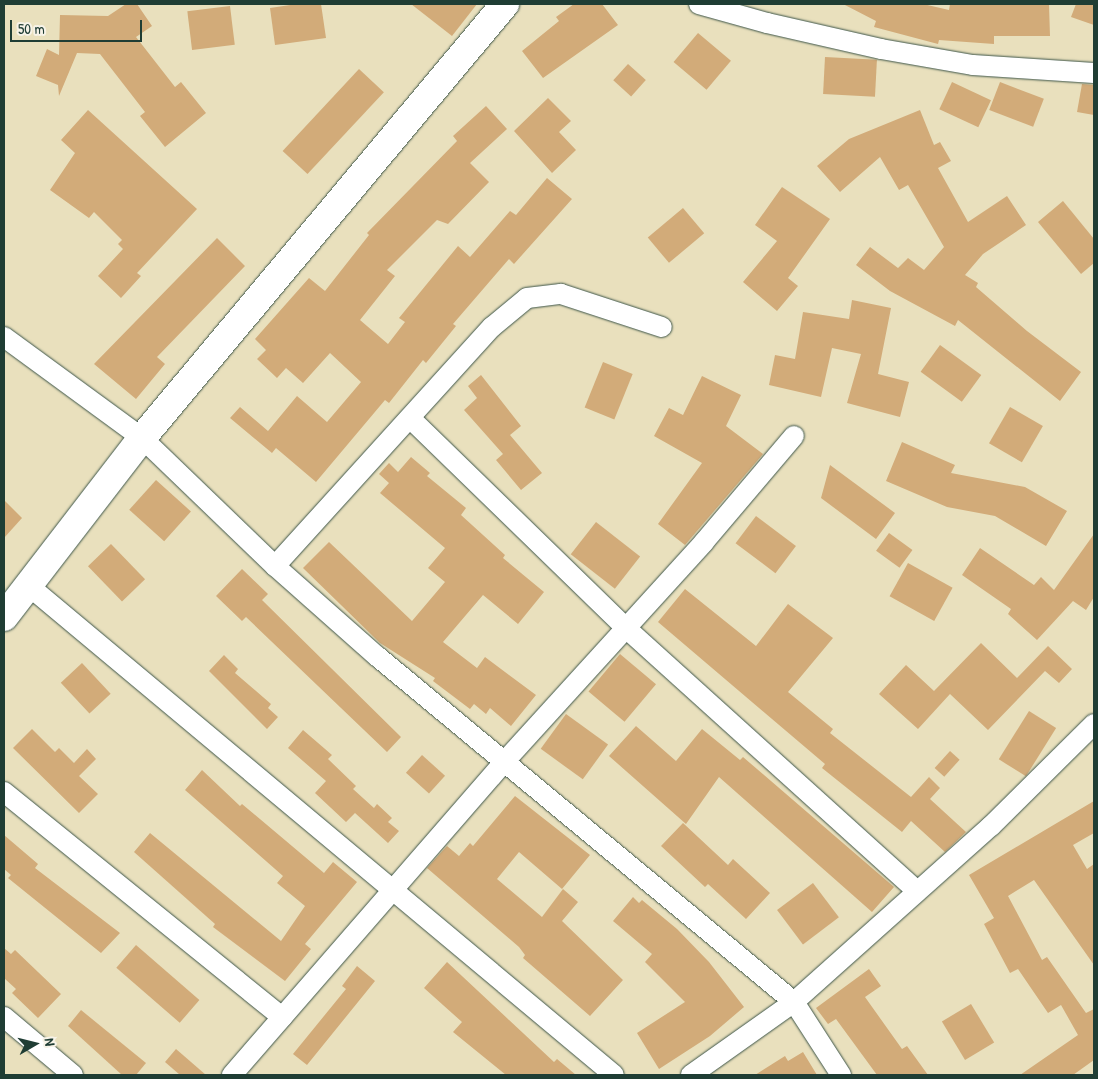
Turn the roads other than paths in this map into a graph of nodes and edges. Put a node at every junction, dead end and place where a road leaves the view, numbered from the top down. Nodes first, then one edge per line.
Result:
1 (505, 4) edge
2 (699, 4) edge
3 (1094, 73) edge
4 (662, 327) dead end
5 (4, 336) edge
6 (412, 419) junction
7 (794, 436) dead end
8 (142, 438) junction
9 (276, 566) junction
10 (28, 586) junction
11 (4, 617) edge
12 (626, 628) junction
13 (1094, 724) edge
14 (1094, 742) edge
15 (1073, 743) junction
16 (504, 762) junction
17 (4, 792) edge
18 (916, 890) junction
19 (391, 892) junction
20 (794, 1002) junction
21 (4, 1017) edge
22 (282, 1017) junction
23 (73, 1075) edge
24 (232, 1075) edge
25 (614, 1075) edge
26 (691, 1075) edge
27 (841, 1075) edge

1 - 8 street
2 - 3 street
4 - 6 street
5 - 8 street
6 - 9 street
6 - 12 street
7 - 12 street
8 - 9 street
8 - 10 street
9 - 16 street
10 - 11 street
10 - 19 street
12 - 16 street
12 - 18 street
13 - 15 street
14 - 15 street
15 - 18 street
16 - 19 street
16 - 20 street
17 - 22 street
18 - 20 street
19 - 22 street
19 - 25 street
20 - 26 street
20 - 27 street
21 - 23 street
22 - 24 street

